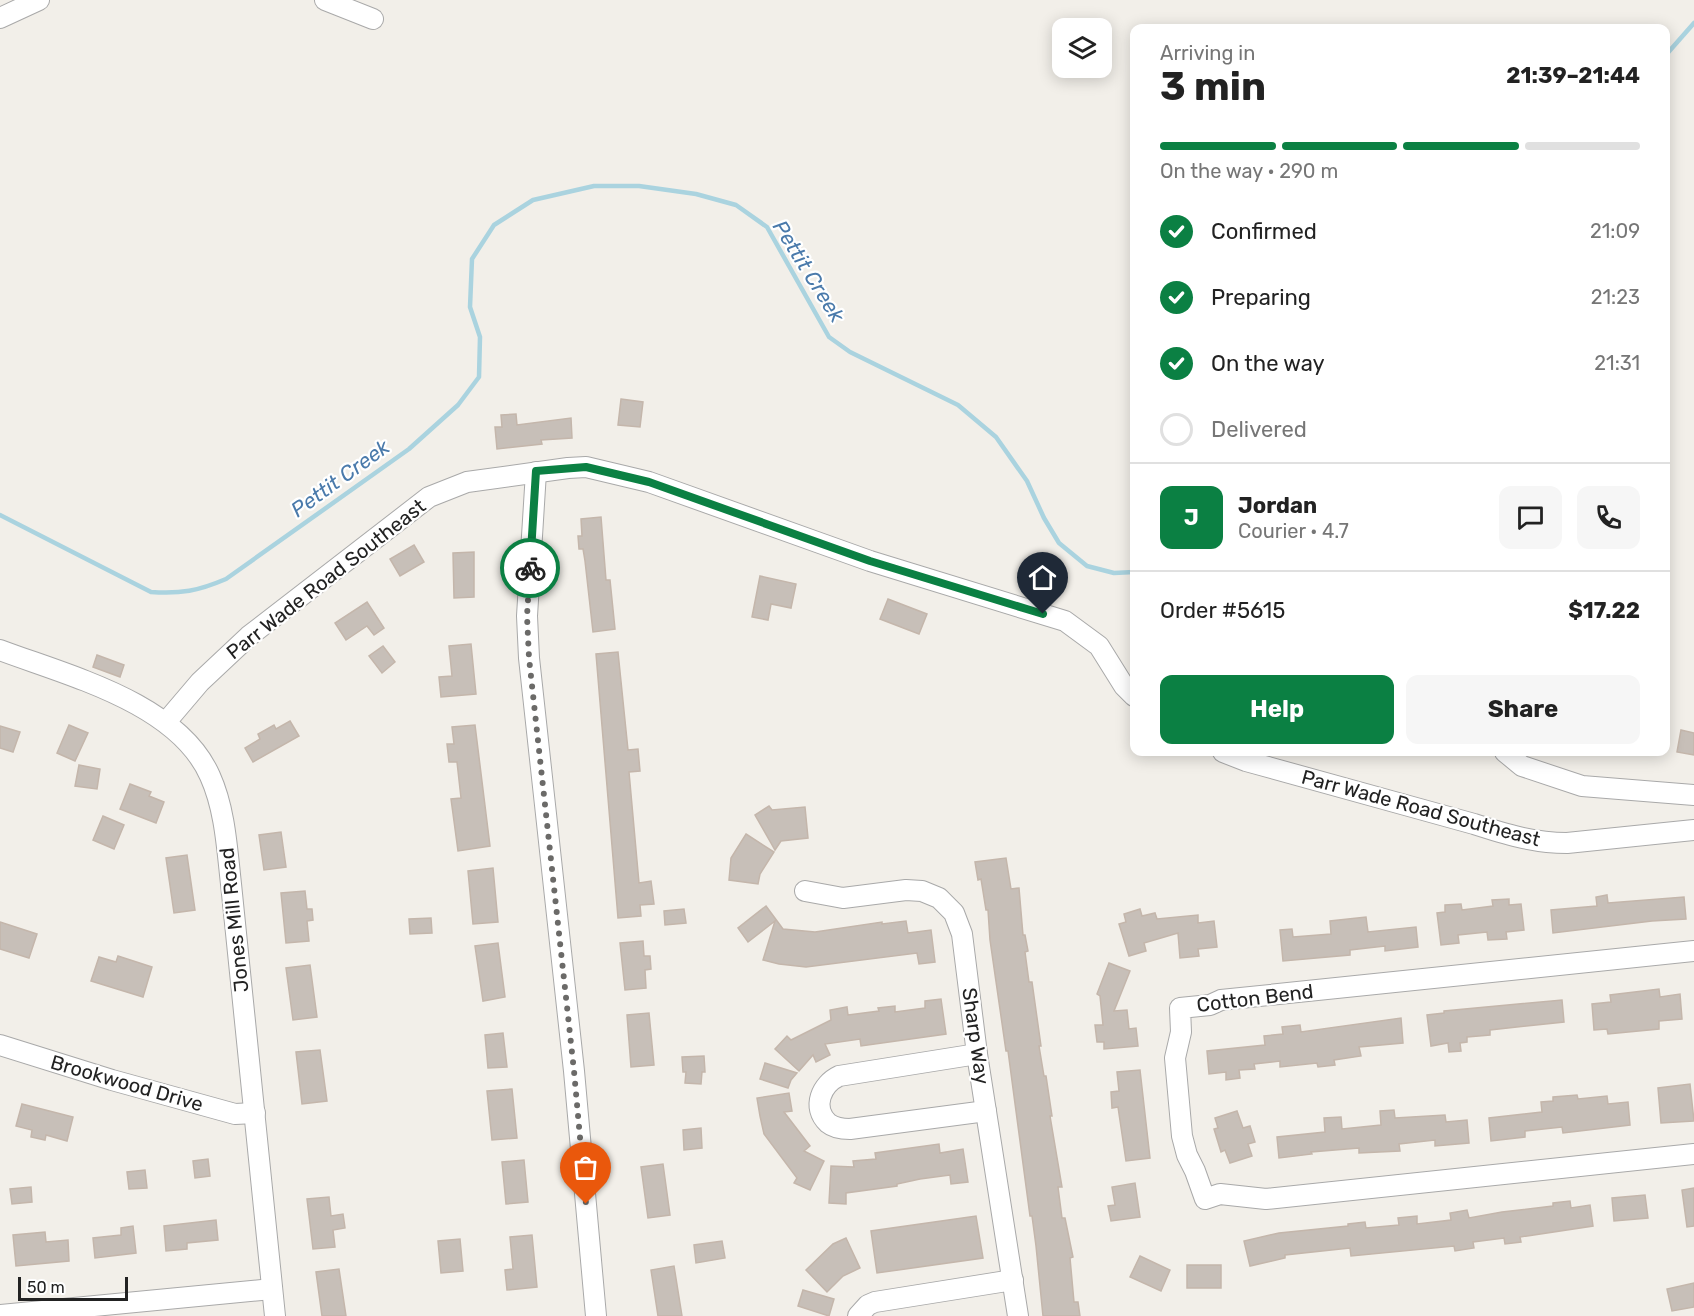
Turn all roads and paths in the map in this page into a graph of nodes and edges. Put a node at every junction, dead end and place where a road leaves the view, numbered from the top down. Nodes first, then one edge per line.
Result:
1 (39, 0) edge
2 (325, 0) edge
3 (0, 18) edge
4 (373, 19) dead end
5 (536, 471) junction
6 (0, 650) edge
7 (1130, 692) edge
8 (166, 722) junction
9 (1234, 756) edge
10 (1510, 756) edge
11 (1694, 795) edge
12 (1694, 830) edge
13 (805, 891) dead end
14 (1694, 951) edge
15 (0, 1045) edge
16 (978, 1054) junction
17 (986, 1111) junction
18 (255, 1113) junction
19 (1694, 1154) edge
20 (1013, 1280) junction
21 (272, 1289) junction
22 (0, 1315) edge
23 (275, 1316) edge
24 (596, 1316) edge
25 (858, 1316) edge
26 (1018, 1316) edge

1 - 3 street
2 - 4 street
5 - 7 street, Parr Wade Road Southeast
5 - 8 street, Parr Wade Road Southeast
5 - 24 street
6 - 8 street, Jones Mill Road
8 - 18 street, Jones Mill Road
9 - 12 street, Parr Wade Road Southeast
10 - 11 street
13 - 16 street, Sharp Way
14 - 19 street, Cotton Bend
15 - 18 street, Brookwood Drive
16 - 17 street, Sharp Way
16 - 17 street
17 - 20 street, Sharp Way
18 - 21 street, Jones Mill Road
20 - 25 street
20 - 26 street, Sharp Way
21 - 22 street
21 - 23 street, Jones Mill Road

